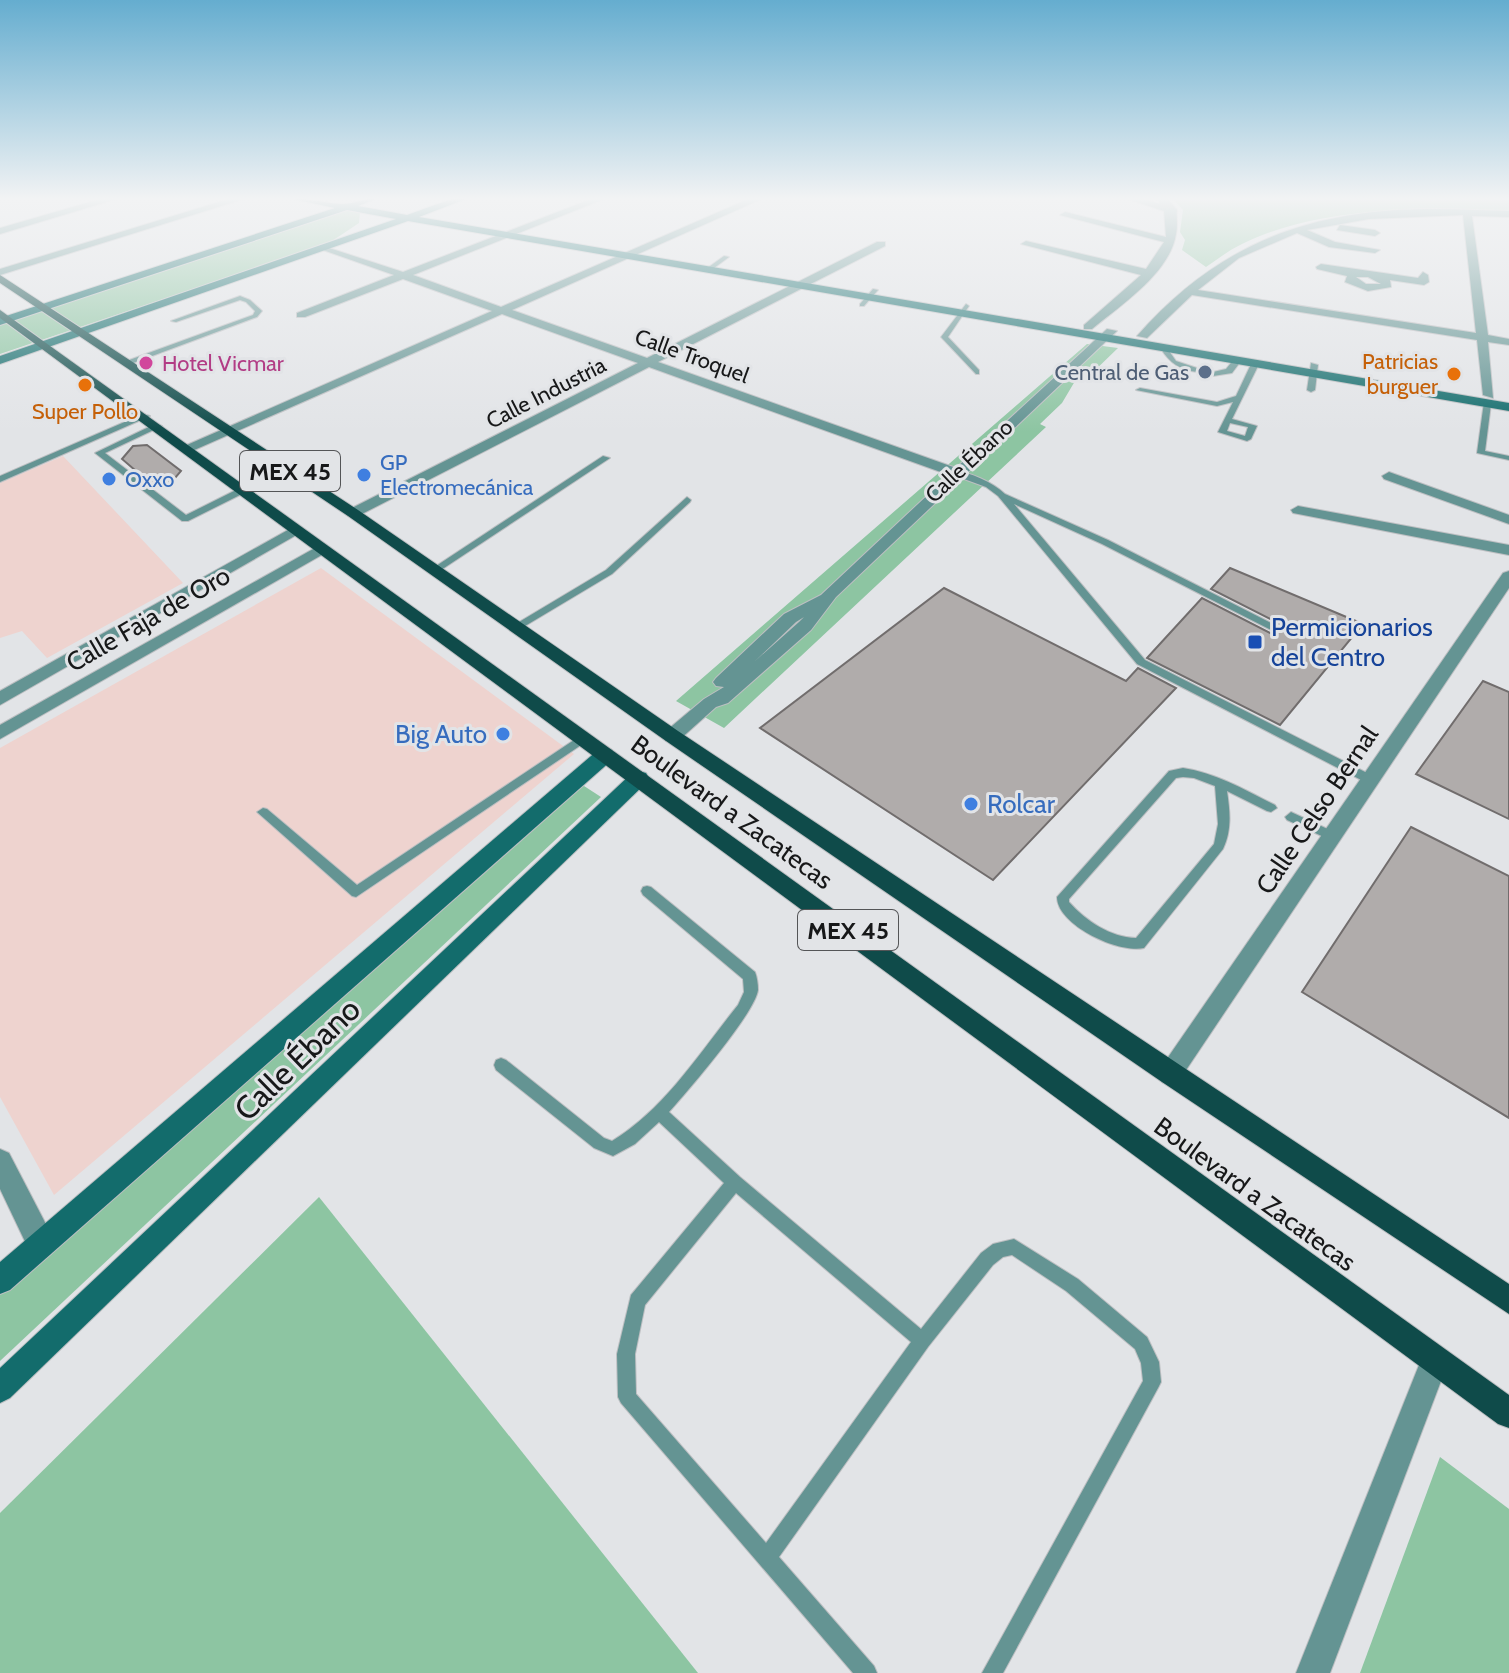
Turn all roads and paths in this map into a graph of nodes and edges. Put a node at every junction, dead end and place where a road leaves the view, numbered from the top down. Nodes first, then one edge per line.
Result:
1 (141, 275) edge
2 (243, 275) edge
3 (586, 275) edge
4 (768, 275) edge
5 (820, 275) edge
6 (1146, 275) edge
7 (1211, 275) edge
8 (1342, 275) edge
9 (1375, 275) edge
10 (1376, 275) edge
11 (1423, 275) dead end
12 (1475, 275) edge
13 (400, 276) joint
14 (0, 278) edge
15 (1355, 280) junction
16 (805, 283) junction
17 (1191, 292) junction
18 (1342, 307) junction
19 (41, 308) junction
20 (963, 310) junction
21 (503, 311) junction
22 (301, 315) dead end
23 (3, 318) edge
24 (174, 321) dead end
25 (1088, 327) junction
26 (78, 332) junction
27 (1107, 334) junction
28 (1143, 336) junction
29 (1482, 337) junction
30 (1509, 342) edge
31 (44, 344) junction
32 (1165, 349) junction
33 (0, 360) edge
34 (1237, 361) junction
35 (652, 362) junction
36 (125, 363) junction
37 (1255, 364) junction
38 (1194, 370) dead end
39 (1314, 370) junction
40 (976, 372) dead end
41 (1216, 374) dead end
42 (1140, 390) dead end
43 (1311, 390) dead end
44 (1238, 398) junction
45 (1509, 398) edge
46 (1488, 399) junction
47 (1509, 407) edge
48 (146, 416) junction
49 (1228, 420) dead end
50 (158, 426) junction
51 (227, 430) junction
52 (187, 448) junction
53 (606, 458) dead end
54 (1509, 458) edge
55 (956, 473) junction
56 (1389, 476) dead end
57 (0, 479) edge
58 (243, 490) junction
59 (1001, 494) junction
60 (687, 500) dead end
61 (1298, 510) dead end
62 (353, 513) junction
63 (1509, 520) edge
64 (295, 530) junction
65 (322, 549) junction
66 (1509, 550) edge
67 (435, 570) junction
68 (1509, 576) edge
69 (517, 627) junction
70 (1274, 628) dead end
71 (0, 699) edge
72 (0, 733) edge
73 (672, 736) junction
74 (583, 738) junction
75 (605, 755) junction
76 (639, 778) junction
77 (1369, 779) junction
78 (1221, 785) junction
79 (1271, 808) dead end
80 (263, 812) dead end
81 (1291, 817) dead end
82 (1330, 835) junction
83 (647, 891) dead end
84 (501, 1065) dead end
85 (1170, 1074) junction
86 (658, 1111) junction
87 (0, 1162) edge
88 (735, 1182) junction
89 (41, 1244) junction
90 (0, 1280) edge
91 (1509, 1300) edge
92 (922, 1341) junction
93 (1435, 1360) junction
94 (0, 1388) edge
95 (1509, 1413) edge
96 (767, 1558) junction
97 (867, 1673) edge
98 (992, 1673) edge
99 (1313, 1673) edge

1 - 19 main road
2 - 26 main road
3 - 21 street
4 - 16 main road
5 - 16 street, Calle Industria
6 - 25 street
7 - 17 street
8 - 15 street
9 - 15 street
10 - 11 street
12 - 29 street
13 - 21 street, Calle Troquel
13 - 22 street
14 - 19 main road, Boulevard a Zacatecas / MEX 45
15 - 18 street
16 - 20 main road
16 - 35 street, Calle Industria
17 - 18 street
17 - 28 street
18 - 29 street
19 - 23 main road
19 - 26 main road, Boulevard a Zacatecas / MEX 45
20 - 25 main road
20 - 27 main road
20 - 40 lane
21 - 35 street, Calle Troquel
21 - 51 street
23 - 31 main road, Boulevard a Zacatecas / MEX 45
24 - 36 lane
25 - 27 main road
26 - 31 main road
26 - 36 main road, Boulevard a Zacatecas / MEX 45
27 - 28 main road
27 - 32 main road
27 - 55 street, Calle Ébano
28 - 39 main road
29 - 30 street
29 - 46 street
31 - 33 main road
31 - 48 main road, Boulevard a Zacatecas / MEX 45
32 - 34 main road
32 - 38 lane
34 - 37 main road
34 - 41 lane
35 - 55 street, Calle Troquel
35 - 62 street, Calle Industria
36 - 51 main road, Boulevard a Zacatecas / MEX 45
37 - 39 main road
37 - 44 lane
39 - 43 lane
39 - 46 main road
42 - 44 lane
44 - 49 lane
45 - 46 main road
46 - 47 main road
46 - 54 lane
48 - 50 main road, Boulevard a Zacatecas / MEX 45
48 - 57 lane
50 - 52 main road, Boulevard a Zacatecas / MEX 45
50 - 58 lane
51 - 52 street
51 - 62 main road, Boulevard a Zacatecas / MEX 45
52 - 58 main road, Boulevard a Zacatecas / MEX 45
53 - 67 lane
55 - 59 lane
55 - 73 street, Calle Ébano
56 - 63 street
58 - 64 main road, Boulevard a Zacatecas / MEX 45
59 - 70 lane
59 - 77 lane
60 - 69 lane
61 - 66 street
62 - 67 main road, Boulevard a Zacatecas / MEX 45
64 - 65 main road, Boulevard a Zacatecas / MEX 45
64 - 71 street, Calle Faja de Oro
65 - 72 street, Calle Faja de Oro
65 - 74 main road, Boulevard a Zacatecas / MEX 45
67 - 69 main road, Boulevard a Zacatecas / MEX 45
68 - 77 street, Calle Celso Bernal
69 - 73 main road, Boulevard a Zacatecas / MEX 45
73 - 85 main road, Boulevard a Zacatecas / MEX 45
74 - 75 main road, Boulevard a Zacatecas / MEX 45
74 - 80 lane
75 - 76 main road, Boulevard a Zacatecas / MEX 45
75 - 89 main road, Calle Ébano
76 - 93 main road, Boulevard a Zacatecas / MEX 45
76 - 94 main road, Calle Ébano
77 - 82 street, Calle Celso Bernal
78 - 78 lane
78 - 79 lane
81 - 82 lane
82 - 85 street, Calle Celso Bernal
83 - 86 lane
84 - 86 lane
85 - 91 main road, Boulevard a Zacatecas / MEX 45
86 - 88 lane
87 - 89 street
88 - 92 lane
88 - 96 lane
89 - 90 main road, Calle Ébano
92 - 96 lane
92 - 98 lane
93 - 95 main road, Boulevard a Zacatecas / MEX 45
93 - 99 street
96 - 97 lane

